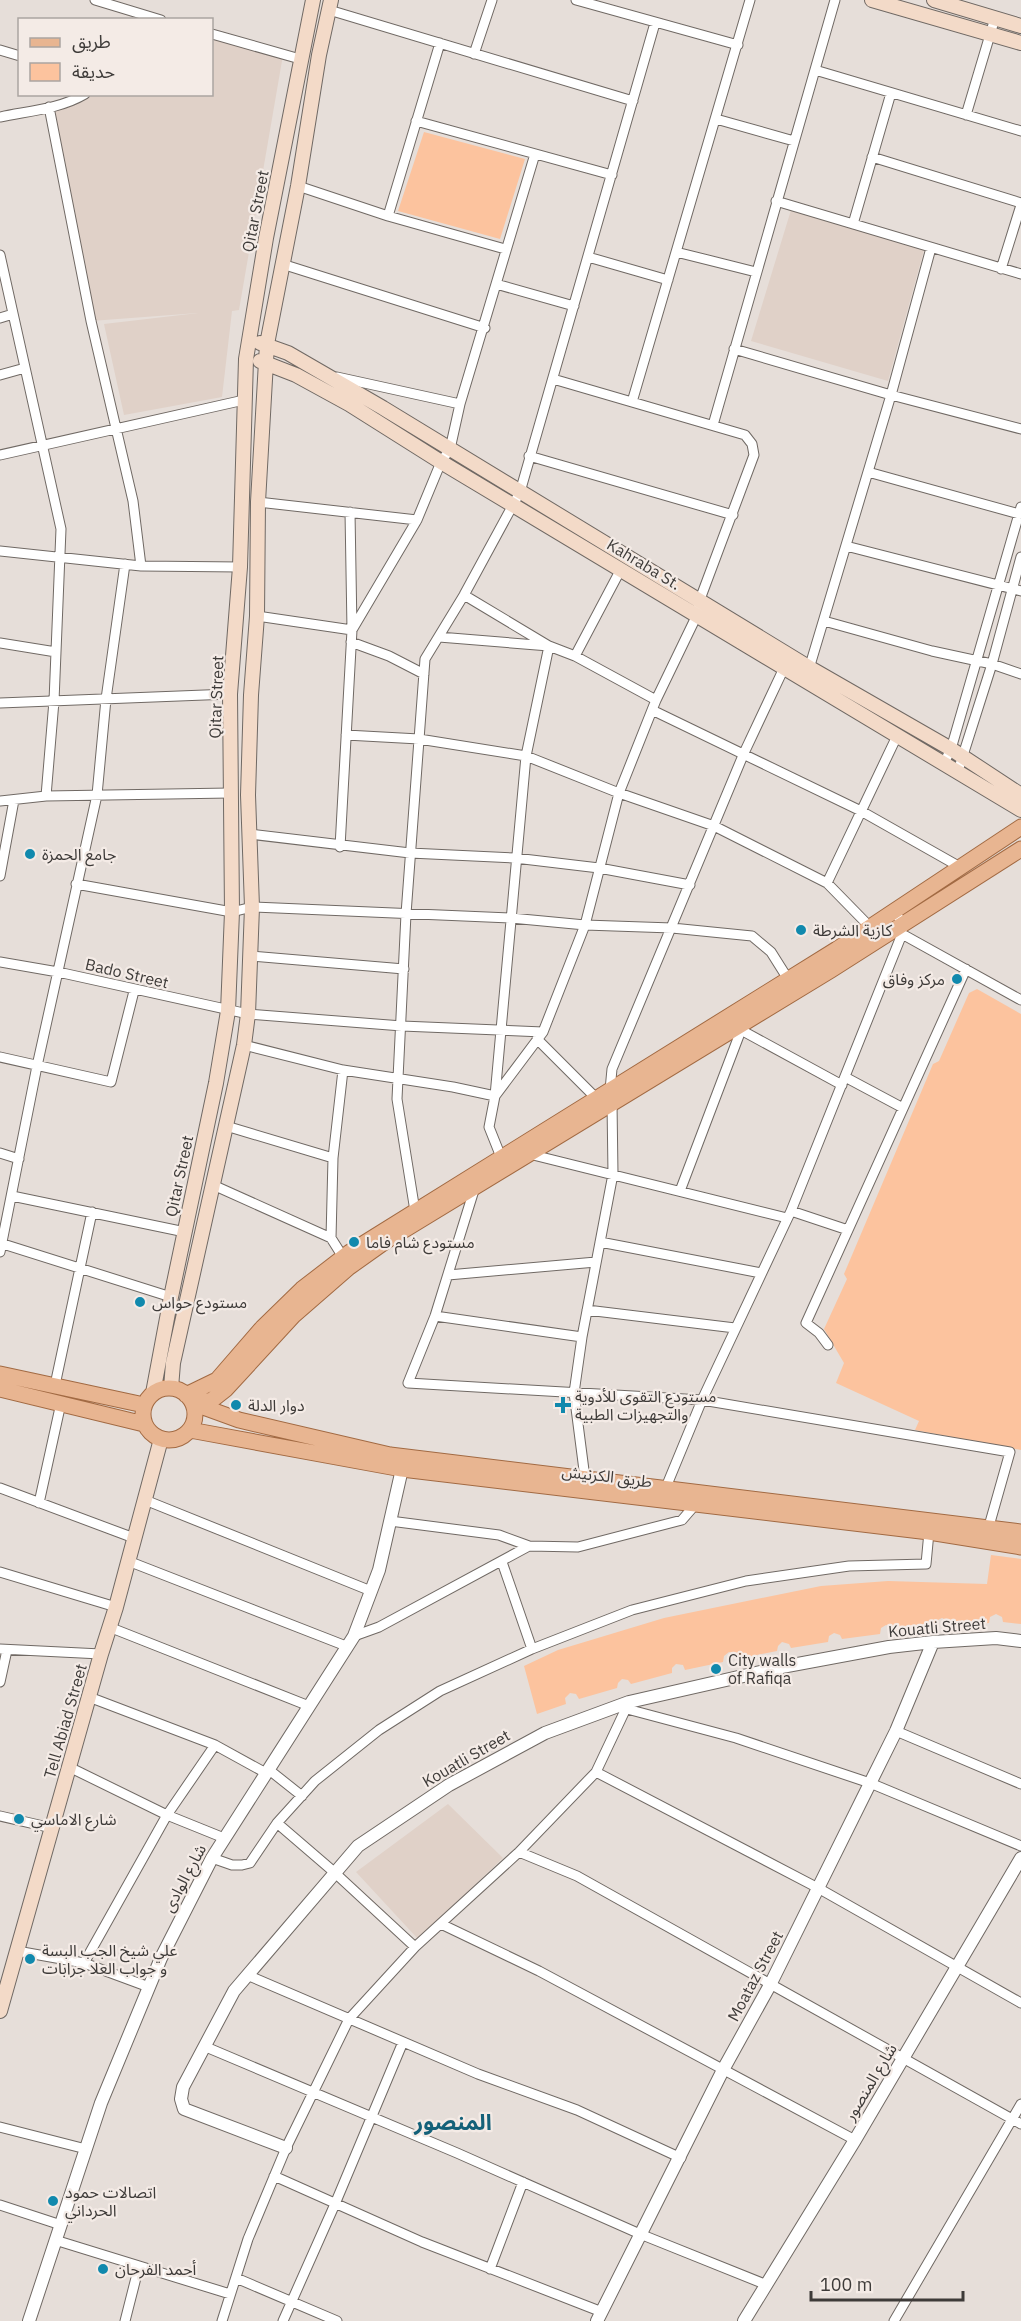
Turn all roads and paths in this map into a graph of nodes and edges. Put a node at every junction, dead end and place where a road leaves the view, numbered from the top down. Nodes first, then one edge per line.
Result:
1 (95, 0) edge
2 (313, 0) edge
3 (492, 0) edge
4 (576, 0) edge
5 (750, 0) edge
6 (835, 0) edge
7 (872, 0) edge
8 (934, 0) edge
9 (330, 5) edge
10 (133, 16) edge
11 (995, 18) junction
12 (656, 23) junction
13 (1021, 26) edge
14 (213, 34) edge
15 (991, 34) junction
16 (440, 43) junction
17 (1021, 43) edge
18 (738, 45) junction
19 (0, 50) edge
20 (474, 54) junction
21 (18, 55) edge
22 (300, 59) junction
23 (815, 70) junction
24 (891, 93) junction
25 (82, 96) edge
26 (633, 101) junction
27 (49, 107) junction
28 (966, 115) junction
29 (0, 117) edge
30 (716, 119) junction
31 (416, 121) junction
32 (1021, 131) edge
33 (794, 141) junction
34 (535, 154) junction
35 (872, 157) junction
36 (280, 167) junction
37 (300, 170) junction
38 (612, 175) junction
39 (298, 186) junction
40 (776, 201) junction
41 (1021, 204) edge
42 (388, 216) junction
43 (853, 224) junction
44 (266, 238) junction
45 (286, 240) junction
46 (932, 248) junction
47 (505, 249) junction
48 (676, 252) junction
49 (0, 255) edge
50 (588, 257) junction
51 (282, 264) junction
52 (1002, 269) junction
53 (756, 273) junction
54 (1021, 274) edge
55 (668, 280) junction
56 (496, 284) junction
57 (574, 306) junction
58 (13, 314) junction
59 (0, 318) edge
60 (485, 328) junction
61 (249, 341) junction
62 (267, 344) junction
63 (734, 349) junction
64 (246, 359) junction
65 (267, 363) junction
66 (25, 368) junction
67 (325, 374) junction
68 (0, 375) edge
69 (553, 379) junction
70 (891, 395) junction
71 (244, 400) junction
72 (632, 402) junction
73 (460, 404) junction
74 (713, 425) junction
75 (1021, 429) edge
76 (115, 430) junction
77 (42, 446) junction
78 (450, 449) junction
79 (0, 455) edge
80 (529, 456) junction
81 (441, 462) junction
82 (868, 472) junction
83 (520, 492) junction
84 (258, 502) junction
85 (512, 505) junction
86 (1020, 511) edge
87 (350, 512) junction
88 (733, 515) junction
89 (417, 520) junction
90 (846, 546) junction
91 (0, 551) edge
92 (1021, 557) edge
93 (59, 559) junction
94 (125, 564) junction
95 (141, 566) junction
96 (240, 567) junction
97 (621, 569) junction
98 (999, 585) junction
99 (1017, 590) edge
100 (464, 594) junction
101 (698, 608) junction
102 (257, 616) junction
103 (824, 621) junction
104 (351, 630) junction
105 (439, 637) junction
106 (351, 642) junction
107 (0, 643) edge
108 (549, 646) junction
109 (56, 652) junction
110 (575, 656) junction
111 (976, 660) junction
112 (992, 664) junction
113 (784, 668) junction
114 (424, 674) junction
115 (807, 674) junction
116 (1021, 674) edge
117 (230, 694) junction
118 (106, 699) junction
119 (54, 701) junction
120 (0, 703) edge
121 (654, 705) junction
122 (346, 735) junction
123 (897, 736) junction
124 (419, 739) junction
125 (951, 749) junction
126 (744, 753) junction
127 (526, 756) junction
128 (964, 757) junction
129 (944, 763) junction
130 (958, 771) junction
131 (230, 793) junction
132 (619, 793) junction
133 (97, 795) junction
134 (1021, 795) edge
135 (46, 796) junction
136 (14, 800) junction
137 (0, 801) edge
138 (1021, 810) edge
139 (861, 811) junction
140 (714, 826) junction
141 (1021, 827) edge
142 (249, 834) junction
143 (340, 847) junction
144 (1021, 849) edge
145 (410, 854) junction
146 (515, 858) junction
147 (960, 867) junction
148 (599, 868) junction
149 (0, 876) edge
150 (827, 883) junction
151 (76, 884) junction
152 (690, 885) junction
153 (252, 907) junction
154 (232, 912) junction
155 (406, 914) junction
156 (511, 918) junction
157 (900, 923) junction
158 (585, 925) junction
159 (672, 928) junction
160 (875, 933) junction
161 (251, 956) junction
162 (0, 962) edge
163 (404, 969) junction
164 (966, 969) junction
165 (58, 972) junction
166 (788, 980) junction
167 (134, 991) junction
168 (1021, 1000) edge
169 (228, 1011) junction
170 (248, 1014) junction
171 (402, 1026) junction
172 (742, 1026) junction
173 (501, 1031) junction
174 (540, 1036) junction
175 (244, 1045) junction
176 (0, 1057) edge
177 (37, 1066) junction
178 (344, 1070) junction
179 (399, 1079) junction
180 (844, 1081) junction
181 (495, 1096) junction
182 (611, 1096) junction
183 (596, 1098) junction
184 (903, 1108) junction
185 (226, 1125) junction
186 (0, 1153) edge
187 (529, 1154) junction
188 (200, 1156) junction
189 (501, 1157) junction
190 (333, 1158) junction
191 (19, 1159) junction
192 (218, 1160) junction
193 (613, 1174) junction
194 (213, 1185) junction
195 (475, 1187) junction
196 (680, 1191) junction
197 (12, 1196) junction
198 (415, 1211) junction
199 (92, 1212) junction
200 (789, 1215) junction
201 (848, 1230) junction
202 (184, 1232) junction
203 (332, 1238) junction
204 (600, 1242) junction
205 (1, 1246) edge
206 (343, 1257) junction
207 (596, 1262) junction
208 (81, 1268) junction
209 (761, 1273) junction
210 (448, 1275) junction
211 (171, 1297) junction
212 (587, 1310) junction
213 (435, 1316) junction
214 (735, 1328) junction
215 (582, 1337) junction
216 (828, 1346) dead end
217 (0, 1374) edge
218 (55, 1385) junction
219 (171, 1388) junction
220 (0, 1389) edge
221 (574, 1393) junction
222 (149, 1399) junction
223 (190, 1399) junction
224 (702, 1400) junction
225 (61, 1403) junction
226 (144, 1424) junction
227 (190, 1430) junction
228 (161, 1439) junction
229 (402, 1469) junction
230 (585, 1478) junction
231 (0, 1488) edge
232 (663, 1494) junction
233 (145, 1500) junction
234 (39, 1503) junction
235 (695, 1505) junction
236 (390, 1521) junction
237 (989, 1526) junction
238 (929, 1532) junction
239 (1021, 1532) edge
240 (134, 1538) junction
241 (530, 1546) junction
242 (1021, 1547) edge
243 (128, 1561) junction
244 (502, 1562) junction
245 (0, 1572) edge
246 (371, 1591) junction
247 (116, 1607) junction
248 (110, 1627) junction
249 (350, 1641) junction
250 (1021, 1641) edge
251 (933, 1642) junction
252 (3, 1649) edge
253 (532, 1649) junction
254 (100, 1654) junction
255 (0, 1682) edge
256 (89, 1697) junction
257 (309, 1706) junction
258 (628, 1706) junction
259 (896, 1731) junction
260 (215, 1745) junction
261 (69, 1767) junction
262 (267, 1771) junction
263 (596, 1772) junction
264 (870, 1783) junction
265 (1021, 1784) edge
266 (302, 1796) junction
267 (167, 1815) junction
268 (0, 1816) edge
269 (277, 1823) junction
270 (52, 1828) junction
271 (224, 1838) junction
272 (1021, 1845) edge
273 (519, 1852) junction
274 (212, 1858) junction
275 (1021, 1858) edge
276 (334, 1872) junction
277 (818, 1888) junction
278 (441, 1924) junction
279 (415, 1947) junction
280 (17, 1952) junction
281 (84, 1963) junction
282 (957, 1966) junction
283 (247, 1975) junction
284 (770, 1985) junction
285 (149, 1987) junction
286 (1021, 2003) edge
287 (0, 2008) edge
288 (349, 2019) junction
289 (404, 2042) junction
290 (206, 2047) junction
291 (903, 2059) junction
292 (724, 2068) junction
293 (313, 2092) junction
294 (1021, 2104) edge
295 (372, 2117) junction
296 (1017, 2122) edge
297 (0, 2127) edge
298 (855, 2140) junction
299 (286, 2148) junction
300 (86, 2149) junction
301 (681, 2158) junction
302 (274, 2176) junction
303 (522, 2181) junction
304 (335, 2204) junction
305 (0, 2205) edge
306 (61, 2224) junction
307 (640, 2234) junction
308 (55, 2240) junction
309 (140, 2266) junction
310 (490, 2269) junction
311 (236, 2278) junction
312 (767, 2285) junction
313 (230, 2294) junction
314 (291, 2301) junction
315 (599, 2317) edge
316 (29, 2321) edge
317 (125, 2321) edge
318 (222, 2321) edge
319 (283, 2321) edge
320 (337, 2321) edge
321 (744, 2321) edge
322 (894, 2321) edge

1 - 10 street
2 - 22 main road, Qitar Street
3 - 20 street
4 - 12 street
5 - 18 street
6 - 23 street
7 - 15 main road
8 - 11 main road
9 - 16 street
9 - 37 main road, Qitar Street
11 - 13 main road
11 - 15 street
12 - 18 street
12 - 26 street
14 - 22 street
15 - 17 main road
15 - 28 street
16 - 20 street
16 - 31 street
18 - 30 street
19 - 21 street
20 - 26 street
22 - 36 main road, Qitar Street
23 - 24 street
23 - 33 street
24 - 28 street
24 - 35 street
25 - 27 street
26 - 38 street
27 - 29 street
27 - 76 street
28 - 32 street
30 - 33 street
30 - 48 street
31 - 34 street
31 - 42 street
33 - 40 street
34 - 38 street
34 - 47 street
35 - 41 street
35 - 43 street
36 - 37 main road
36 - 44 main road, Qitar Street
37 - 39 main road, Qitar Street
38 - 50 street
39 - 42 street
39 - 45 main road, Qitar Street
40 - 43 street
40 - 53 street
41 - 52 street
42 - 47 street
43 - 46 street
44 - 45 main road
44 - 61 main road, Qitar Street
45 - 51 main road, Qitar Street
46 - 52 street
46 - 70 street
47 - 56 street
48 - 53 street
48 - 55 street
49 - 58 street
50 - 55 street
50 - 57 street
51 - 60 street
51 - 62 main road, Qitar Street
52 - 54 street
53 - 63 street
55 - 72 street
56 - 57 street
56 - 60 street
57 - 69 street
58 - 59 street
58 - 66 street
60 - 73 street
61 - 62 main road, Kahraba St.
61 - 64 main road, Qitar Street
62 - 65 main road, Qitar Street
62 - 67 main road, Kahraba St.
63 - 70 street
63 - 74 street
64 - 65 main road, Kahraba St.
64 - 71 main road, Qitar Street
65 - 81 main road, Kahraba St.
65 - 84 main road, Qitar Street
66 - 68 street
66 - 77 street
67 - 73 street
67 - 78 main road, Kahraba St.
69 - 72 street
69 - 80 street
70 - 75 street
70 - 82 street
71 - 76 street
71 - 96 main road, Qitar Street
72 - 74 street
73 - 78 street
74 - 88 street
76 - 77 street
76 - 95 street
77 - 79 street
77 - 93 street
78 - 81 street
78 - 83 main road, Kahraba St.
80 - 83 street
80 - 88 street
81 - 85 main road, Kahraba St.
81 - 89 street
82 - 86 street
82 - 90 street
83 - 85 street
83 - 101 main road, Kahraba St.
84 - 87 street
84 - 102 main road, Qitar Street
85 - 97 main road, Kahraba St.
85 - 100 street
86 - 98 street
87 - 89 street
87 - 104 street
88 - 101 street
89 - 104 street
90 - 98 street
90 - 103 street
91 - 93 street
92 - 99 street
93 - 94 street
93 - 109 street
94 - 95 street
94 - 118 street
95 - 96 street
96 - 117 main road, Qitar Street
97 - 101 main road, Kahraba St.
97 - 110 street
98 - 99 street
98 - 111 street
99 - 112 street
100 - 105 street
100 - 108 street
101 - 113 main road, Kahraba St.
101 - 115 main road, Kahraba St.
101 - 121 street
102 - 104 street
102 - 142 main road, Qitar Street
103 - 111 street
103 - 115 street
104 - 106 street
105 - 108 street
105 - 114 street
106 - 114 street
106 - 122 street
107 - 109 street
108 - 110 street
108 - 127 street
109 - 119 street
110 - 121 street
111 - 112 street
111 - 125 street
112 - 116 street
112 - 128 street
113 - 115 main road, Kahraba St.
113 - 126 street
114 - 124 street
115 - 123 main road, Kahraba St.
115 - 125 main road, Kahraba St.
117 - 118 street
117 - 131 main road, Qitar Street
118 - 119 street
118 - 133 street
119 - 120 street
119 - 135 street
121 - 126 street
121 - 132 street
122 - 124 street
122 - 143 street
123 - 129 main road, Kahraba St.
123 - 139 street
124 - 127 street
124 - 145 street
125 - 128 main road, Kahraba St.
125 - 129 street
126 - 139 street
126 - 140 street
127 - 132 street
127 - 146 street
128 - 130 street
128 - 134 main road, Kahraba St.
129 - 130 main road, Kahraba St.
130 - 138 main road, Kahraba St.
131 - 133 street
131 - 154 main road, Qitar Street
132 - 140 street
132 - 148 street
133 - 135 street
133 - 151 street
135 - 136 street
136 - 137 street
136 - 149 street
139 - 147 street
139 - 150 street
140 - 150 street
140 - 152 street
141 - 147 main road
142 - 143 street
142 - 153 main road, Qitar Street
143 - 145 street
144 - 157 main road
145 - 146 street
145 - 155 street
146 - 148 street
146 - 156 street
147 - 157 main road
148 - 152 street
148 - 158 street
150 - 160 street
151 - 154 street
151 - 165 street
152 - 159 street
153 - 154 street
153 - 155 street
153 - 161 main road, Qitar Street
154 - 169 main road, Qitar Street
155 - 156 street
155 - 163 street
156 - 158 street
156 - 173 street
157 - 160 main road
157 - 164 street
157 - 180 street
158 - 159 street
158 - 174 street
159 - 166 street
159 - 182 street
160 - 166 main road
160 - 172 main road
161 - 163 street
161 - 170 main road, Qitar Street
162 - 165 street, Bado Street
163 - 171 street
164 - 168 street
164 - 184 street
165 - 167 street, Bado Street
165 - 177 street
166 - 182 main road
167 - 169 street, Bado Street
167 - 177 street
169 - 170 street, Bado Street
169 - 188 main road, Qitar Street
170 - 171 street, Bado Street
170 - 175 main road, Qitar Street
171 - 173 street, Bado Street
171 - 179 street
172 - 180 street
172 - 182 main road
172 - 196 street
173 - 174 street, Bado Street
173 - 181 street
174 - 181 street
174 - 183 street
175 - 178 street
175 - 185 main road, Qitar Street
176 - 177 street
177 - 191 street
178 - 179 street
178 - 190 street
179 - 181 street
179 - 198 street
180 - 184 street
180 - 200 street
181 - 189 street
182 - 183 main road
182 - 187 main road
182 - 193 street
183 - 189 main road
184 - 201 street
185 - 190 street
185 - 192 main road, Qitar Street
186 - 191 street
187 - 193 street
187 - 195 main road
188 - 192 main road
188 - 202 main road, Qitar Street
189 - 198 main road
190 - 203 street
191 - 197 street
192 - 194 main road, Qitar Street
193 - 196 street
193 - 204 street
194 - 203 street
194 - 219 main road, Qitar Street
195 - 210 street
195 - 223 main road
196 - 200 street
197 - 199 street
197 - 205 street
198 - 206 main road
199 - 202 street
199 - 208 street
200 - 201 street
200 - 209 street
201 - 216 street
202 - 211 main road, Qitar Street
203 - 206 street
204 - 207 street
204 - 209 street
205 - 208 street
206 - 223 main road
207 - 210 street
207 - 212 street
208 - 211 street
208 - 218 street
209 - 214 street
210 - 213 street
211 - 222 main road, Qitar Street
212 - 214 street
212 - 215 street
213 - 215 street
213 - 221 street
214 - 224 street
215 - 221 street
217 - 218 main road
218 - 222 main road
219 - 222 main road
219 - 223 main road
220 - 225 main road
221 - 224 street
221 - 230 street
222 - 226 main road
223 - 227 main road
223 - 230 main road, طريق الكرنيش
224 - 232 street
224 - 237 street
225 - 226 main road
225 - 234 street
226 - 228 main road
227 - 228 main road
227 - 229 main road, طريق الكرنيش
228 - 233 main road, Tell Abiad Street
229 - 232 main road, طريق الكرنيش
229 - 236 street, شارع الوادى
230 - 232 main road, طريق الكرنيش
231 - 234 street
232 - 235 main road, طريق الكرنيش
232 - 237 main road, طريق الكرنيش
233 - 240 main road, Tell Abiad Street
233 - 246 street
234 - 240 street
235 - 238 main road, طريق الكرنيش
235 - 241 street
236 - 241 street
236 - 246 street, شارع الوادى
237 - 239 main road, طريق الكرنيش
238 - 242 main road, طريق الكرنيش
238 - 253 street
240 - 243 main road, Tell Abiad Street
241 - 244 street
243 - 247 main road, Tell Abiad Street
243 - 249 street
244 - 249 street
244 - 253 street
245 - 247 street
246 - 249 street, شارع الوادى
247 - 248 main road, Tell Abiad Street
248 - 254 main road, Tell Abiad Street
248 - 257 street
249 - 257 street, شارع الوادى
250 - 251 street, Kouatli Street
251 - 258 street, Kouatli Street
251 - 259 street, Moataz Street
252 - 254 street
252 - 255 street
253 - 266 street
254 - 256 main road, Tell Abiad Street
256 - 260 street
256 - 261 main road, Tell Abiad Street
257 - 262 street, شارع الوادى
258 - 263 street
258 - 264 street
258 - 276 street, Kouatli Street
259 - 264 street, Moataz Street
259 - 265 street
260 - 262 street
260 - 267 street
261 - 267 street
261 - 270 main road, Tell Abiad Street
262 - 266 street
262 - 271 street, شارع الوادى
263 - 273 street
263 - 277 street
264 - 272 street
264 - 277 street, Moataz Street
266 - 269 street
267 - 271 street
267 - 281 street
268 - 270 street
269 - 274 street
269 - 276 street
270 - 280 main road, Tell Abiad Street
271 - 274 street, شارع الوادى
273 - 278 street
273 - 284 street
274 - 285 street, شارع الوادى
275 - 282 street, شارع المنصور
276 - 279 street
276 - 283 street, Kouatli Street
277 - 282 street
277 - 284 street, Moataz Street
278 - 279 street
278 - 292 street
279 - 288 street
280 - 281 street
280 - 287 main road, Tell Abiad Street
281 - 285 street
282 - 286 street
282 - 291 street, شارع المنصور
283 - 288 street
283 - 290 street, Kouatli Street
284 - 291 street
284 - 292 street, Moataz Street
285 - 300 street, شارع الوادى
288 - 289 street
288 - 293 street
289 - 295 street
289 - 301 street
290 - 293 street
290 - 299 street, Kouatli Street
291 - 296 street
291 - 298 street, شارع المنصور
292 - 298 street
292 - 301 street, Moataz Street
293 - 295 street
293 - 299 street
294 - 296 street
295 - 303 street
295 - 304 street
296 - 322 street
297 - 300 street
298 - 312 street, شارع المنصور
299 - 302 street
300 - 306 street, شارع الوادى
301 - 307 street, Moataz Street
302 - 304 street
302 - 311 street
303 - 307 street
303 - 310 street
304 - 310 street
304 - 314 street
305 - 306 street
306 - 308 street, شارع الوادى
307 - 312 street
307 - 315 street, Moataz Street
308 - 309 street
308 - 316 street, شارع الوادى
309 - 313 street
309 - 317 street
310 - 315 street
311 - 313 street
311 - 314 street
312 - 321 street, شارع المنصور
313 - 318 street
314 - 319 street
314 - 320 street

